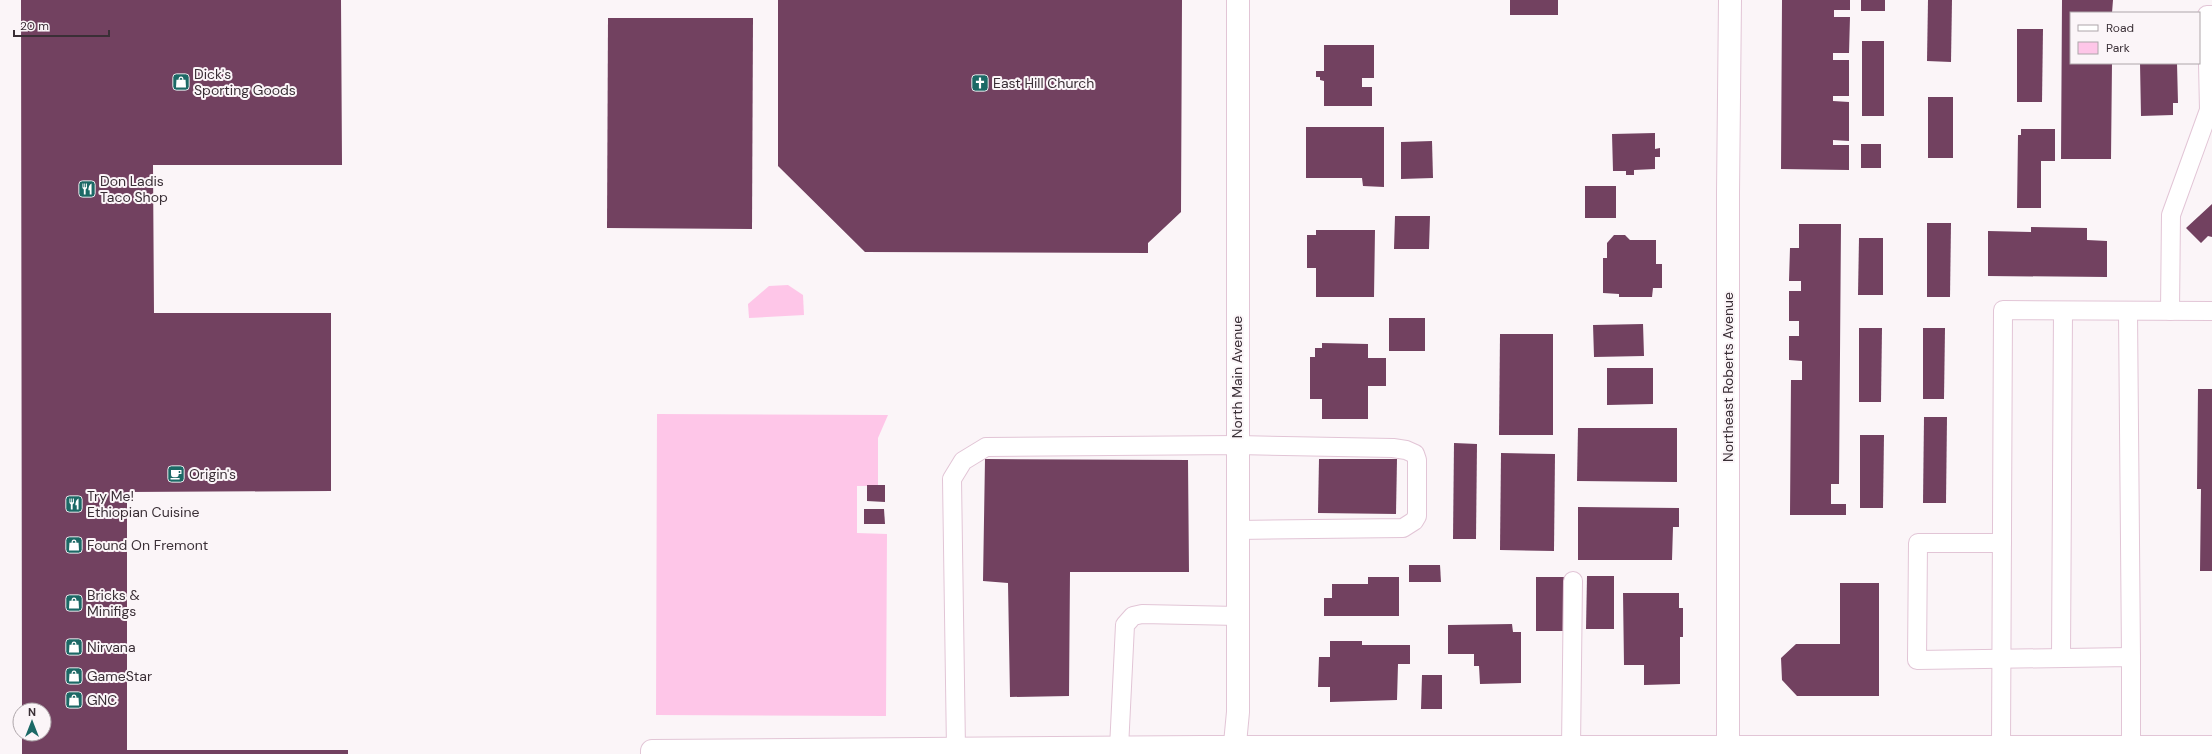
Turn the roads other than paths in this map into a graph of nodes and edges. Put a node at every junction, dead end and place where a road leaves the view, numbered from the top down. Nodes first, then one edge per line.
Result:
1 (1238, 0) edge
2 (1730, 0) edge
3 (2212, 15) edge
4 (2063, 311) junction
5 (2128, 311) junction
6 (2170, 311) junction
7 (2212, 311) edge
8 (1237, 445) junction
9 (1237, 530) junction
10 (2002, 543) junction
11 (1573, 582) dead end
12 (1238, 616) junction
13 (2131, 657) junction
14 (2001, 658) junction
15 (2061, 658) junction
16 (2001, 746) junction
17 (2131, 747) junction
18 (2212, 747) edge
19 (1119, 748) junction
20 (956, 749) junction
21 (1565, 749) edge
22 (1469, 750) edge
23 (1728, 750) edge
24 (1814, 750) edge
25 (1908, 750) edge
26 (1090, 751) edge
27 (1234, 751) edge
28 (1409, 751) edge
29 (652, 752) edge
30 (769, 752) edge

1 - 8 street, North Main Avenue
2 - 23 street, Northeast Roberts Avenue
3 - 6 lane
4 - 5 lane
4 - 10 lane
4 - 15 lane
5 - 6 lane
5 - 13 lane
6 - 7 lane
8 - 9 street, North Main Avenue
8 - 9 lane
8 - 20 lane
9 - 12 street, North Main Avenue
10 - 14 lane
10 - 14 lane
11 - 21 lane
12 - 19 lane
12 - 27 street, North Main Avenue
13 - 15 lane
13 - 17 lane
14 - 15 lane
14 - 16 lane
16 - 17 street
16 - 25 street
17 - 18 street
19 - 26 street
19 - 27 street
20 - 26 street
20 - 30 street
21 - 22 street
21 - 23 street
22 - 28 street
23 - 24 street
24 - 25 street
27 - 28 street
29 - 30 street

